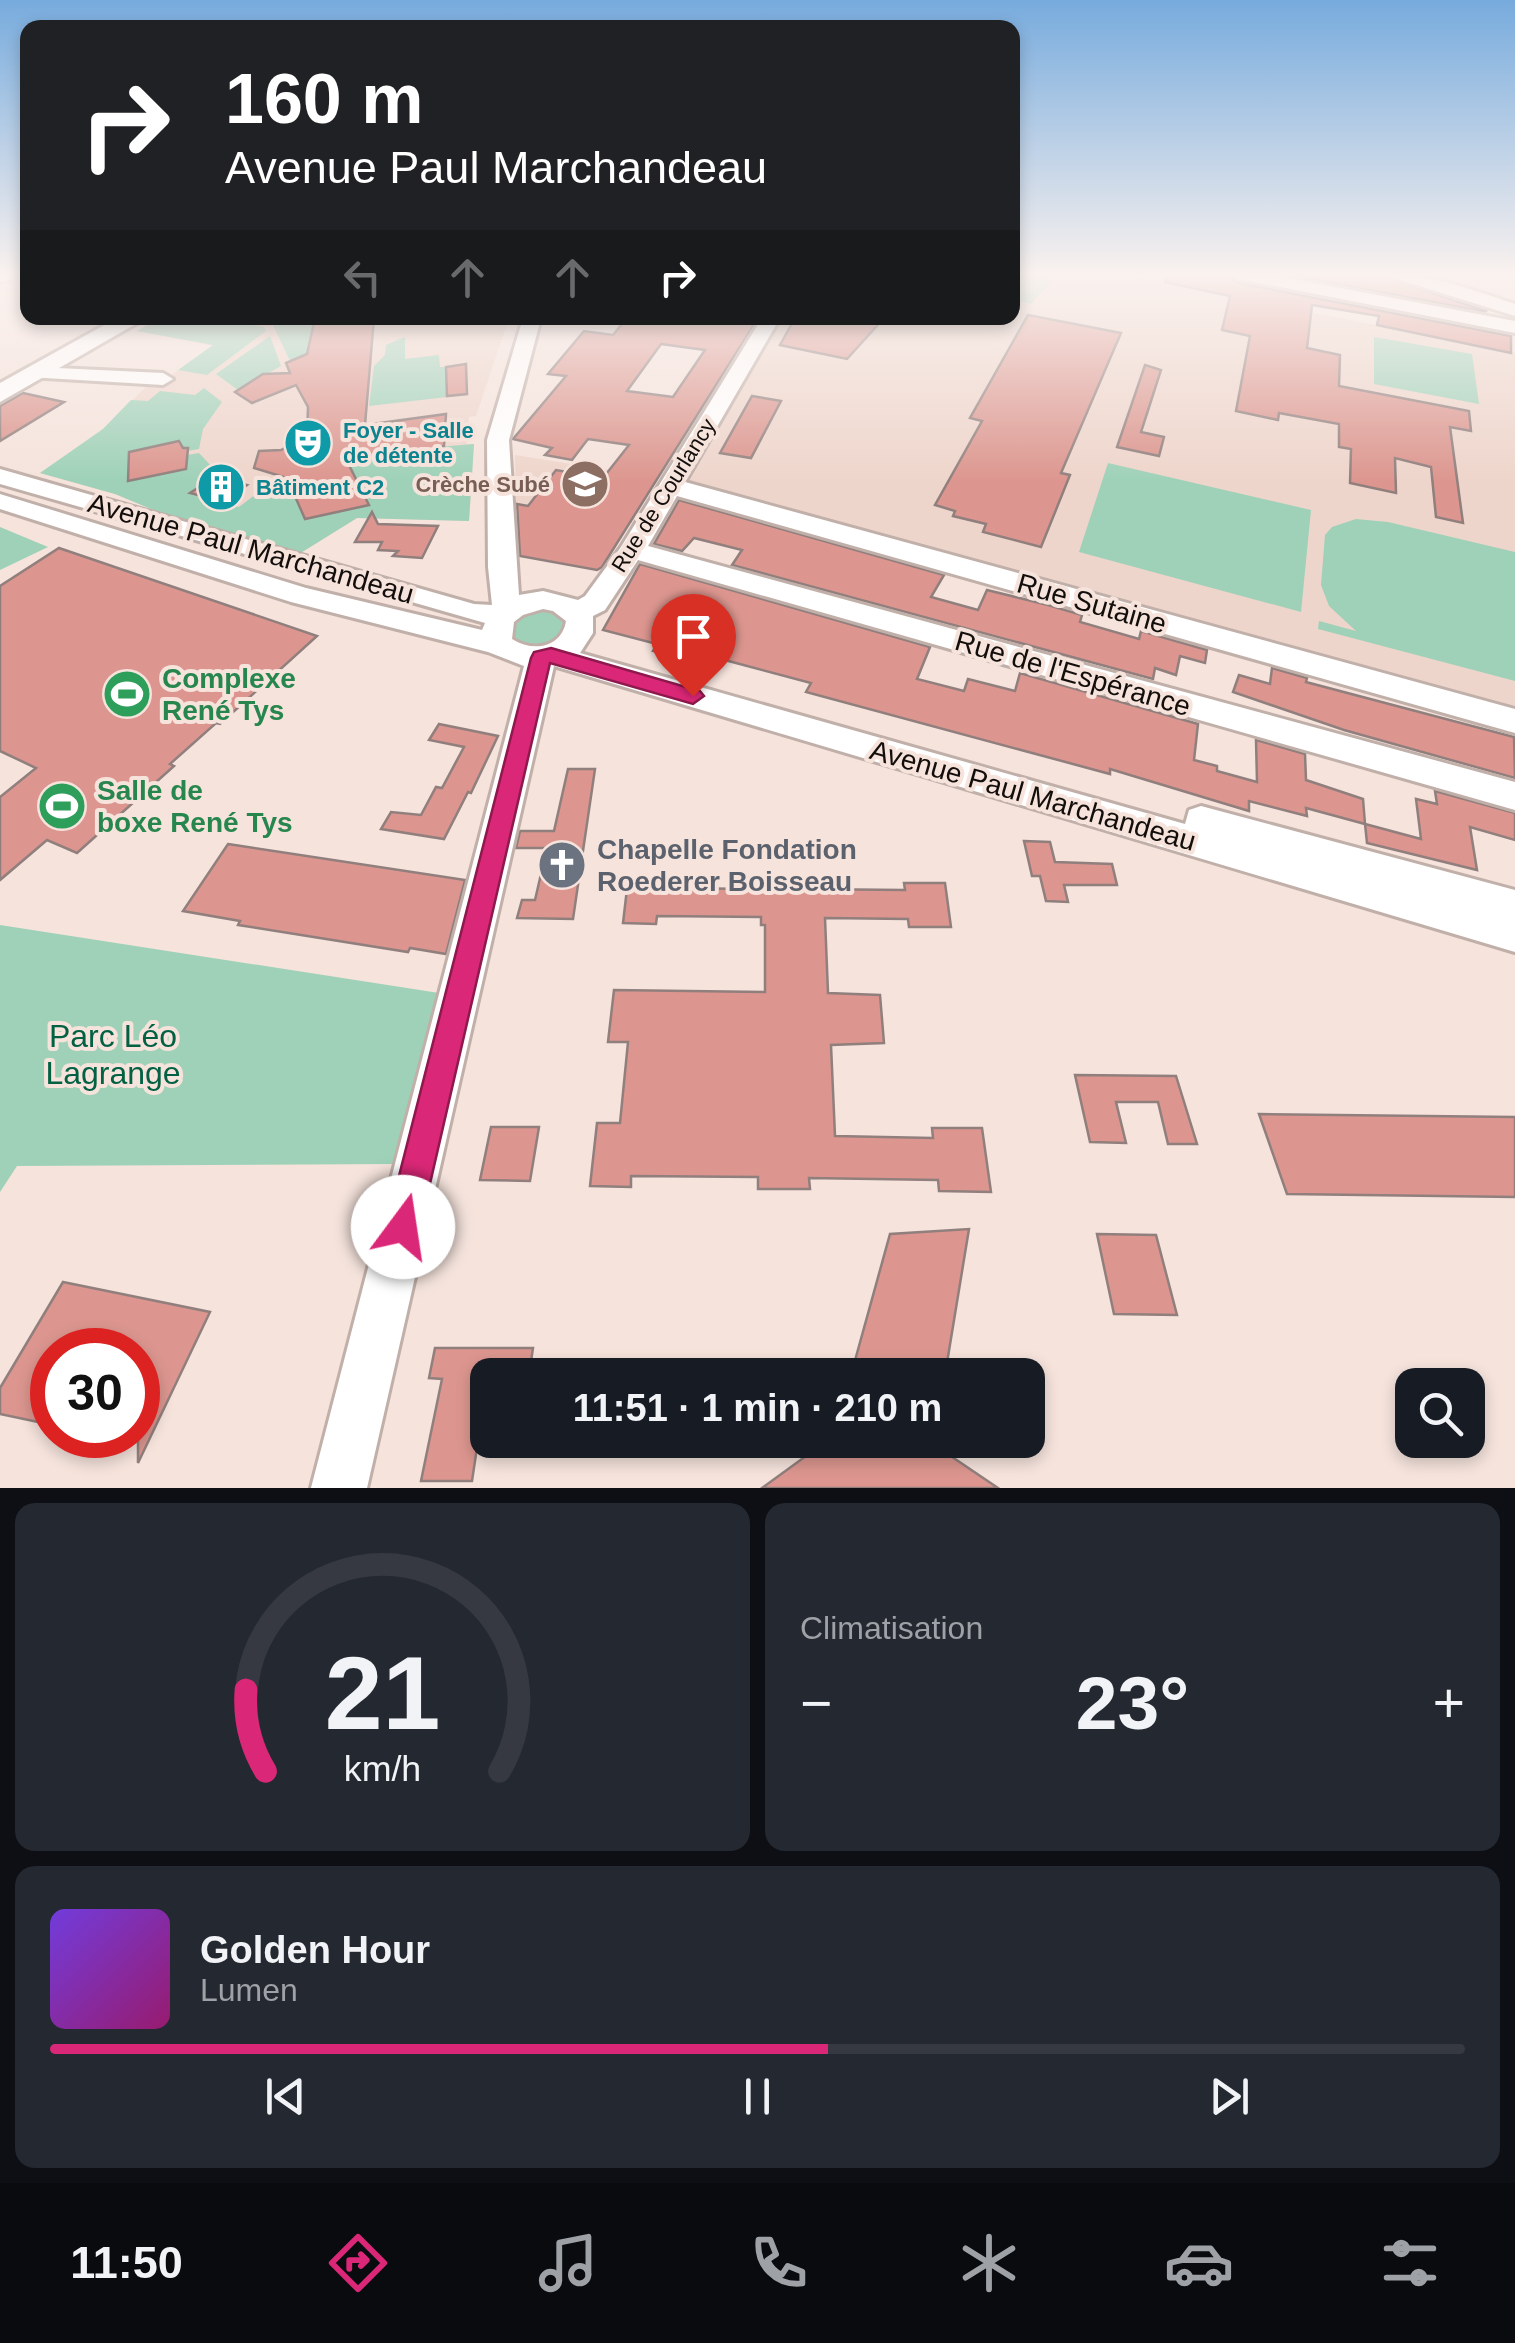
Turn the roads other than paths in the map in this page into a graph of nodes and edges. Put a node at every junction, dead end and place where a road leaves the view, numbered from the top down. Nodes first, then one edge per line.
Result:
1 (89, 343) edge
2 (525, 343) edge
3 (756, 343) edge
4 (36, 374) junction
5 (162, 380) dead end
6 (0, 394) edge
7 (0, 476) edge
8 (670, 486) junction
9 (0, 500) edge
10 (632, 550) junction
11 (501, 567) junction
12 (547, 600) junction
13 (443, 603) junction
14 (502, 624) junction
15 (561, 642) junction
16 (1515, 721) edge
17 (948, 759) junction
18 (1515, 796) edge
19 (1515, 907) edge
20 (1515, 934) edge
21 (339, 1488) edge

1 - 4 main road
2 - 11 street
3 - 8 street, Rue de Courlancy
4 - 5 street
4 - 6 main road
7 - 13 street, Avenue Paul Marchandeau
8 - 10 street, Rue de Courlancy
8 - 16 street, Rue Sutaine
9 - 14 street, Avenue Paul Marchandeau
10 - 15 street, Rue de Courlancy
10 - 18 street, Rue de l'Espérance
11 - 12 street
11 - 13 street
11 - 14 street
12 - 14 street
12 - 15 street
13 - 14 street, Avenue Paul Marchandeau
14 - 15 street
15 - 17 street, Avenue Paul Marchandeau
15 - 21 street
17 - 19 street, Avenue Paul Marchandeau
17 - 20 street, Avenue Paul Marchandeau

